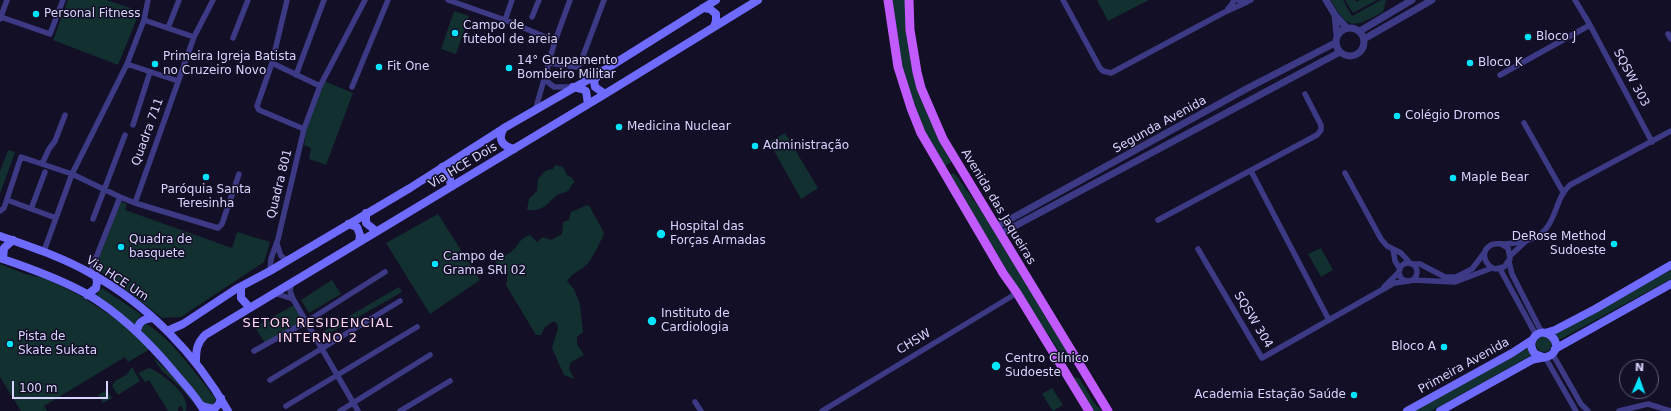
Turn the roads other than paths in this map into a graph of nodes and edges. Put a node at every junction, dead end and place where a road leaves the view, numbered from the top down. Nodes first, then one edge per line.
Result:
1 (7, 0) edge
2 (63, 0) edge
3 (148, 0) edge
4 (179, 0) edge
5 (213, 0) edge
6 (248, 0) edge
7 (287, 0) edge
8 (324, 0) edge
9 (365, 0) edge
10 (388, 0) edge
11 (448, 0) edge
12 (512, 0) edge
13 (539, 0) edge
14 (570, 0) edge
15 (604, 0) edge
16 (716, 0) edge
17 (758, 0) edge
18 (888, 0) edge
19 (909, 0) edge
20 (1063, 0) edge
21 (1234, 0) edge
22 (1238, 0) edge
23 (1326, 0) edge
24 (1412, 0) edge
25 (1432, 0) edge
26 (1575, 0) edge
27 (1249, 1) edge
28 (703, 8) junction
29 (1223, 13) junction
30 (1335, 15) junction
31 (532, 17) dead end
32 (0, 18) edge
33 (144, 20) junction
34 (505, 20) junction
35 (1590, 25) junction
36 (714, 27) junction
37 (168, 28) junction
38 (1347, 28) junction
39 (1360, 31) junction
40 (1337, 35) junction
41 (194, 37) junction
42 (233, 38) dead end
43 (1364, 39) junction
44 (555, 41) junction
45 (1335, 43) junction
46 (1340, 52) junction
47 (272, 63) junction
48 (549, 63) junction
49 (127, 64) junction
50 (150, 72) junction
51 (598, 74) junction
52 (296, 75) junction
53 (1500, 75) dead end
54 (544, 79) junction
55 (178, 81) junction
56 (320, 86) junction
57 (352, 87) dead end
58 (573, 88) junction
59 (605, 94) junction
60 (1305, 94) dead end
61 (588, 104) junction
62 (535, 111) junction
63 (66, 115) dead end
64 (1524, 123) dead end
65 (133, 125) dead end
66 (504, 128) junction
67 (304, 129) junction
68 (1671, 131) edge
69 (125, 134) dead end
70 (1652, 142) junction
71 (514, 149) junction
72 (42, 164) junction
73 (442, 167) junction
74 (960, 168) junction
75 (1251, 171) junction
76 (45, 172) dead end
77 (1345, 173) dead end
78 (72, 174) junction
79 (239, 174) dead end
80 (945, 174) junction
81 (451, 187) junction
82 (104, 188) junction
83 (1563, 192) junction
84 (120, 197) junction
85 (7, 200) junction
86 (135, 203) junction
87 (31, 209) junction
88 (0, 211) edge
89 (366, 213) junction
90 (56, 218) junction
91 (93, 219) dead end
92 (1158, 220) dead end
93 (348, 224) junction
94 (998, 230) junction
95 (376, 231) junction
96 (0, 236) edge
97 (13, 240) junction
98 (1527, 241) junction
99 (359, 242) junction
100 (277, 244) junction
101 (1500, 244) junction
102 (1198, 249) dead end
103 (1393, 249) junction
104 (44, 251) junction
105 (1485, 252) junction
106 (1, 259) edge
107 (1510, 259) junction
108 (288, 261) junction
109 (1411, 264) junction
110 (1671, 265) edge
111 (1492, 268) junction
112 (1500, 269) junction
113 (270, 271) junction
114 (1399, 271) junction
115 (386, 272) dead end
116 (93, 274) junction
117 (1411, 280) junction
118 (293, 282) junction
119 (1671, 284) edge
120 (241, 286) junction
121 (1382, 291) junction
122 (274, 293) junction
123 (1017, 293) junction
124 (87, 295) junction
125 (293, 299) junction
126 (400, 301) dead end
127 (250, 308) junction
128 (153, 318) junction
129 (1329, 320) junction
130 (306, 322) junction
131 (417, 327) dead end
132 (166, 331) junction
133 (137, 332) junction
134 (1539, 335) junction
135 (321, 348) junction
136 (254, 351) dead end
137 (1549, 354) junction
138 (430, 355) dead end
139 (1074, 355) junction
140 (1059, 360) junction
141 (196, 361) junction
142 (1083, 369) junction
143 (337, 376) junction
144 (1567, 378) junction
145 (270, 380) dead end
146 (450, 381) dead end
147 (1072, 382) junction
148 (1560, 382) junction
149 (221, 398) junction
150 (695, 402) dead end
151 (353, 403) junction
152 (286, 406) dead end
153 (203, 408) edge
154 (1628, 410) edge
155 (228, 411) edge
156 (340, 411) edge
157 (358, 411) edge
158 (400, 411) edge
159 (701, 411) edge
160 (822, 411) edge
161 (1089, 411) edge
162 (1108, 411) edge
163 (1407, 411) edge
164 (1440, 411) edge
165 (1576, 411) edge
166 (1588, 411) edge
167 (1619, 411) edge
168 (1671, 411) edge

1 - 32 street
2 - 32 street
3 - 33 street
4 - 37 street
5 - 41 street, Quadra 711
6 - 42 street
7 - 47 street
8 - 52 street
9 - 56 street, Quadra 801
10 - 57 street
11 - 34 street
12 - 34 street
13 - 31 street
14 - 44 street
15 - 48 street
16 - 28 main road, Via HCE Dois
17 - 36 main road, Via HCE Dois
18 - 80 main road
19 - 74 main road, Avenida das Jaqueiras
20 - 29 street
21 - 29 street
22 - 27 street
23 - 30 street
24 - 39 street
25 - 43 street
26 - 35 street, SQSW 303
27 - 29 street
28 - 36 main road
28 - 51 main road, Via HCE Dois
30 - 38 street
30 - 40 street
33 - 37 street
33 - 49 street
34 - 44 street
35 - 53 street
35 - 70 street, SQSW 303
36 - 59 main road, Via HCE Dois
37 - 41 street
38 - 39 street
38 - 40 street
39 - 43 street
40 - 45 street
41 - 55 street, Quadra 711
43 - 46 street
44 - 48 street
45 - 46 street
45 - 94 street, Segunda Avenida
46 - 94 street, Segunda Avenida
47 - 52 street
47 - 67 street
48 - 54 street
49 - 50 street
49 - 78 street
50 - 55 street
50 - 65 street, Quadra 711
51 - 58 main road, Via HCE Dois
51 - 59 main road
52 - 56 street
54 - 58 street
54 - 62 street
55 - 86 street, Quadra 711
56 - 67 street, Quadra 801
58 - 61 main road
58 - 62 main road, Via HCE Dois
59 - 61 main road, Via HCE Dois
60 - 75 street
61 - 71 main road, Via HCE Dois
62 - 66 main road, Via HCE Dois
63 - 72 street
64 - 83 street
66 - 71 main road
66 - 73 main road, Via HCE Dois
67 - 100 street, Quadra 801
68 - 70 street
69 - 82 street, Quadra 711
70 - 83 street
71 - 81 main road, Via HCE Dois
72 - 78 street
72 - 85 street
73 - 81 main road
73 - 89 main road, Via HCE Dois
74 - 80 main road
74 - 94 main road, Avenida das Jaqueiras
75 - 92 street
75 - 129 street
76 - 87 street
77 - 103 street
78 - 82 street
78 - 90 street
79 - 86 street
80 - 123 main road
81 - 95 main road, Via HCE Dois
82 - 84 street
82 - 91 street, Quadra 711
83 - 98 street
84 - 86 street
84 - 116 street
85 - 87 street
85 - 88 street
87 - 90 street
89 - 93 main road, Via HCE Dois
89 - 95 main road
90 - 104 street
93 - 99 main road
93 - 108 main road, Via HCE Dois
94 - 139 main road, Avenida das Jaqueiras
95 - 99 main road, Via HCE Dois
96 - 97 main road, Via HCE Um
97 - 104 main road, Via HCE Um
97 - 106 main road
98 - 101 street
98 - 107 street
99 - 118 main road, Via HCE Dois
100 - 108 street
100 - 113 street, Quadra 801
101 - 105 street
101 - 107 street
102 - 129 street, SQSW 304
103 - 109 street
103 - 114 street
104 - 116 main road, Via HCE Um
105 - 109 street
105 - 111 street
106 - 124 main road
107 - 112 street
107 - 134 street
108 - 113 main road, Via HCE Dois
109 - 114 street
109 - 117 street
110 - 134 main road, Primeira Avenida
111 - 112 street
111 - 117 street, SQSW 304
112 - 134 street
113 - 120 main road, Via HCE Dois
114 - 117 street
114 - 121 street, SQSW 304
115 - 130 street
116 - 124 main road
116 - 128 main road, Via HCE Um
117 - 121 street, SQSW 304
118 - 122 main road, Via HCE Dois
118 - 125 street
119 - 137 main road
120 - 127 main road
120 - 132 main road, Via HCE Dois
121 - 129 street, SQSW 304
122 - 125 street
122 - 127 main road, Via HCE Dois
123 - 140 main road
123 - 160 street, CHSW
124 - 133 main road
125 - 130 street
126 - 135 street
127 - 141 main road, Via HCE Dois
128 - 132 main road, Via HCE Um
128 - 133 main road
130 - 135 street
130 - 136 street
131 - 143 street
132 - 141 main road, Via HCE Um
133 - 153 main road
134 - 137 main road
134 - 137 main road
134 - 163 main road, Primeira Avenida
135 - 143 street
135 - 145 street
137 - 144 street
137 - 148 street
137 - 164 main road
138 - 151 street
139 - 140 main road
139 - 142 main road, Avenida das Jaqueiras
140 - 147 main road
141 - 149 main road, Via HCE Um
142 - 147 main road
142 - 162 main road, Avenida das Jaqueiras
143 - 151 street
143 - 152 street
144 - 148 street
144 - 166 street
146 - 158 street
147 - 161 main road
148 - 165 street
149 - 153 main road
149 - 155 main road, Via HCE Um
150 - 159 street
151 - 156 street
151 - 157 street
154 - 167 street
154 - 168 street

